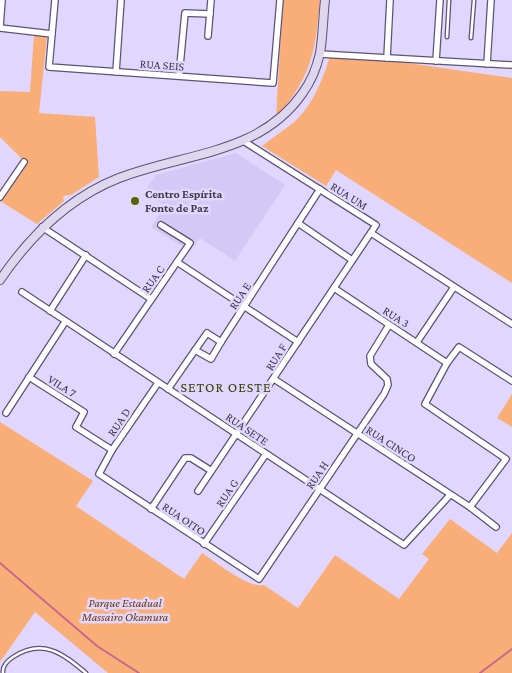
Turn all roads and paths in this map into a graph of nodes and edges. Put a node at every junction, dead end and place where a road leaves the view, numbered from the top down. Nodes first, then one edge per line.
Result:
1 (2, 0) edge
2 (55, 0) edge
3 (121, 0) edge
4 (211, 0) edge
5 (280, 0) edge
6 (325, 0) edge
7 (390, 0) edge
8 (440, 0) edge
9 (449, 0) edge
10 (474, 0) edge
11 (492, 0) edge
12 (210, 14) junction
13 (0, 27) edge
14 (52, 34) junction
15 (208, 36) dead end
16 (447, 38) dead end
17 (472, 38) dead end
18 (320, 54) junction
19 (387, 58) junction
20 (436, 61) junction
21 (487, 64) junction
22 (512, 65) edge
23 (116, 72) junction
24 (179, 76) junction
25 (245, 142) junction
26 (24, 162) dead end
27 (320, 189) junction
28 (0, 196) edge
29 (298, 222) junction
30 (161, 226) dead end
31 (42, 227) junction
32 (371, 233) junction
33 (86, 255) junction
34 (352, 260) junction
35 (177, 262) junction
36 (0, 280) edge
37 (454, 287) junction
38 (334, 288) junction
39 (22, 292) dead end
40 (151, 299) junction
41 (246, 306) junction
42 (50, 311) junction
43 (65, 322) junction
44 (512, 324) edge
45 (389, 325) junction
46 (221, 342) junction
47 (298, 342) junction
48 (418, 342) junction
49 (195, 350) junction
50 (114, 354) junction
51 (447, 363) junction
52 (29, 377) junction
53 (274, 379) junction
54 (512, 381) edge
55 (158, 383) junction
56 (168, 389) junction
57 (6, 413) dead end
58 (236, 433) junction
59 (357, 434) junction
60 (112, 450) junction
61 (266, 454) junction
62 (210, 470) junction
63 (99, 474) joint
64 (321, 488) junction
65 (198, 491) dead end
66 (450, 495) junction
67 (470, 507) junction
68 (151, 509) junction
69 (496, 527) dead end
70 (204, 544) junction
71 (259, 579) joint
72 (2, 673) edge
73 (86, 673) edge

1 - 13 street
2 - 14 street
3 - 23 street
4 - 12 street
5 - 24 street, RUA SEIS
6 - 18 main road
7 - 19 street
8 - 20 street
9 - 16 lane
10 - 17 lane
11 - 21 street
12 - 15 street
12 - 24 street
13 - 14 street
14 - 23 street, RUA SEIS
18 - 19 street
18 - 25 main road
19 - 20 street
20 - 21 street
21 - 22 street
23 - 24 street, RUA SEIS
25 - 27 street, RUA UM
25 - 31 main road
26 - 28 street
27 - 29 street, RUA E
27 - 32 street, RUA UM
29 - 34 street
29 - 41 street, RUA E
30 - 35 street, RUA C
31 - 33 street
31 - 36 main road
32 - 34 street, RUA F
32 - 37 street
33 - 40 street
33 - 42 street
34 - 38 street, RUA F
35 - 40 street, RUA C
35 - 41 street
37 - 44 street
37 - 48 street
38 - 45 street, RUA 3
38 - 47 street, RUA F
39 - 42 street, RUA SETE
40 - 50 street, RUA C
41 - 46 street, RUA E
41 - 47 street
42 - 43 street, RUA SETE
43 - 50 street, RUA SETE
43 - 52 street
45 - 48 street, RUA 3
45 - 59 street, RUA H
46 - 49 street
46 - 49 street, RUA E
47 - 53 street, RUA F
48 - 51 street, RUA 3
49 - 56 street
50 - 55 street, RUA SETE
51 - 54 street
51 - 67 street
52 - 57 street
52 - 60 street, VILA 7
53 - 58 street, RUA F
53 - 59 street, RUA CINCO
55 - 56 street, RUA SETE
55 - 60 street, RUA D
56 - 58 street, RUA SETE
58 - 61 street, RUA SETE
58 - 62 street, RUA F
59 - 64 street, RUA H
59 - 66 street, RUA CINCO
60 - 63 street, RUA D
61 - 64 street, RUA SETE
61 - 70 street, RUA G
62 - 65 street, RUA F
62 - 68 street
63 - 68 street, RUA OITO
64 - 66 street, RUA SETE
64 - 71 street, RUA H
66 - 67 street, RUA CINCO
67 - 69 street, RUA CINCO
68 - 70 street, RUA OITO
70 - 71 street, RUA OITO
72 - 73 lane

